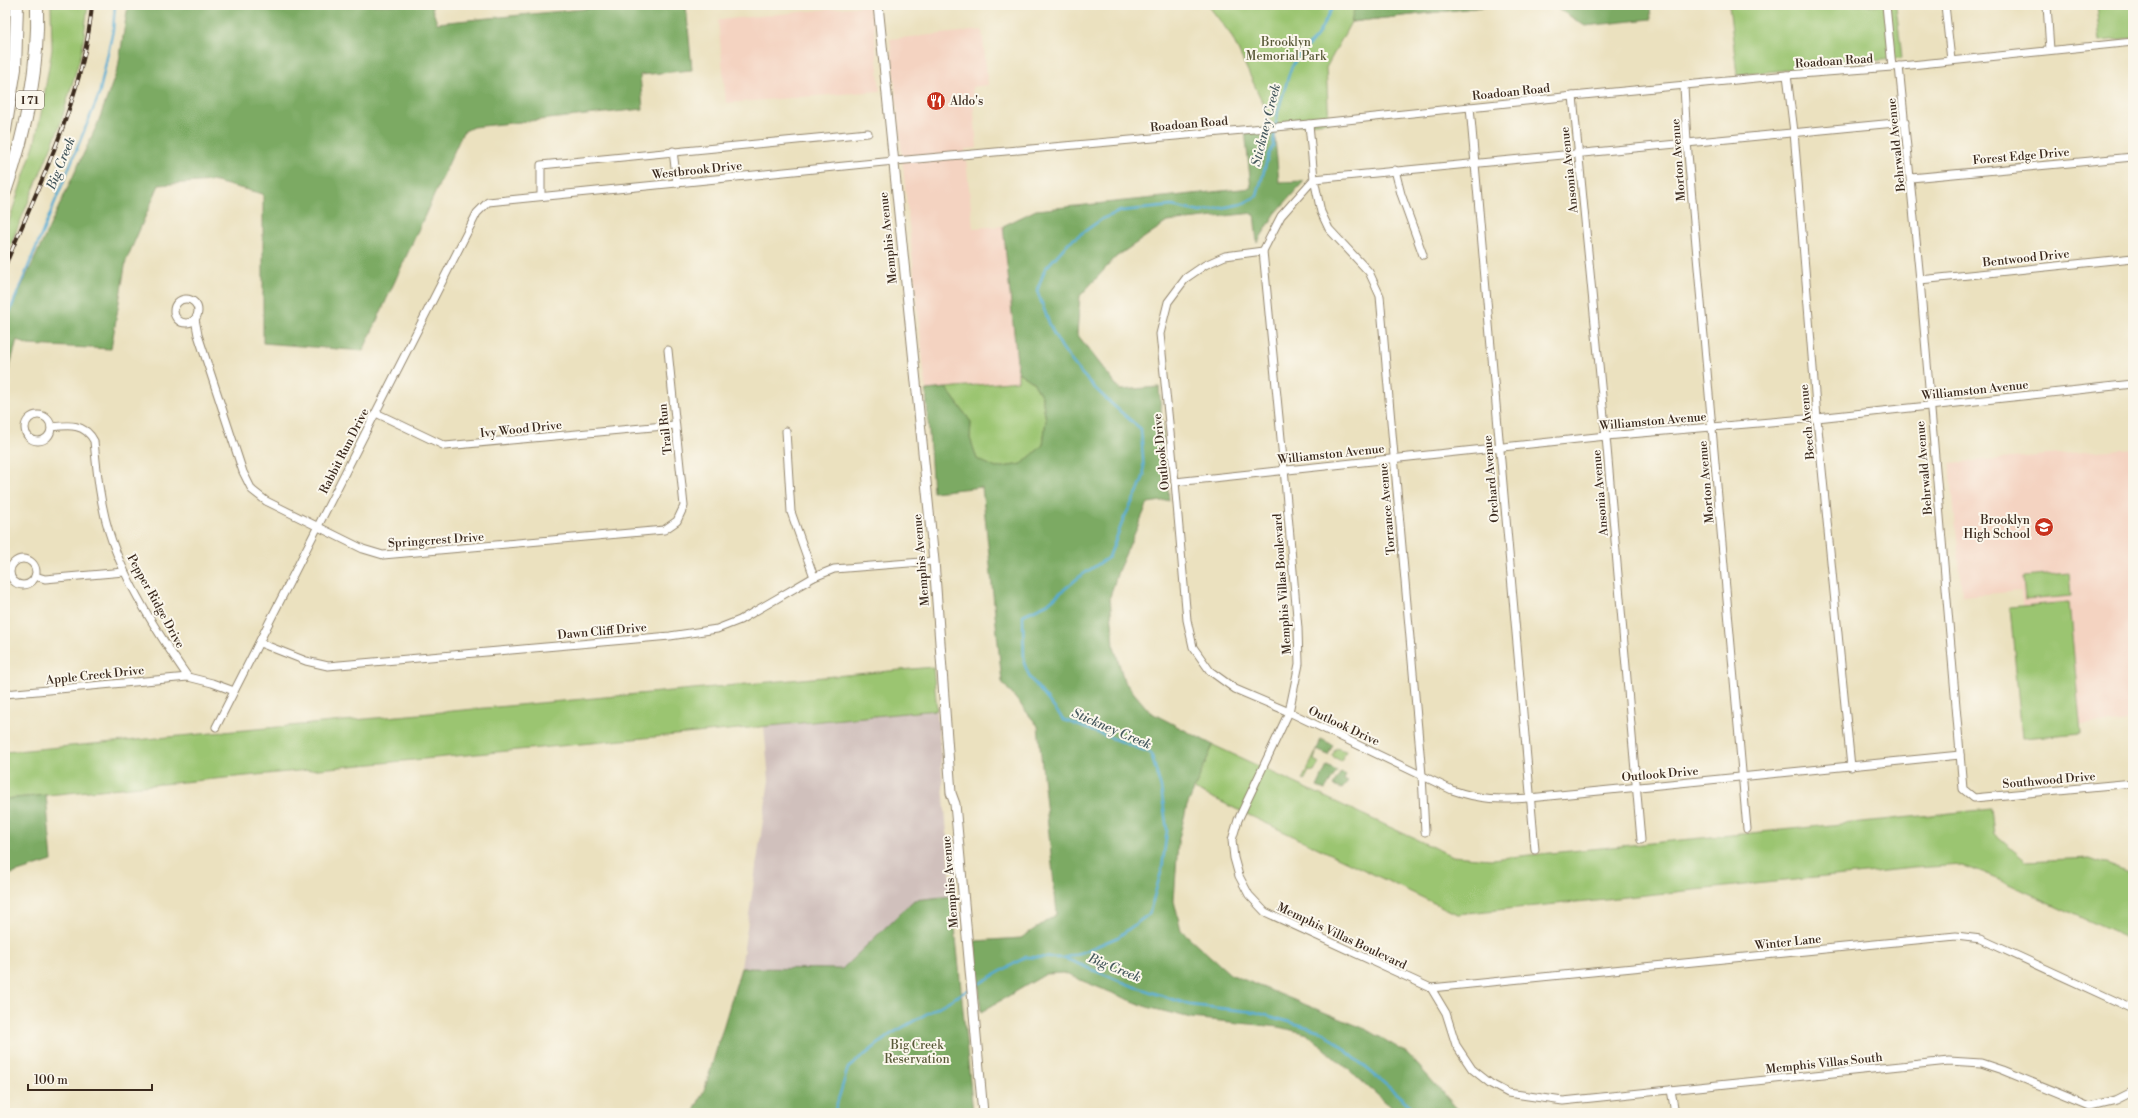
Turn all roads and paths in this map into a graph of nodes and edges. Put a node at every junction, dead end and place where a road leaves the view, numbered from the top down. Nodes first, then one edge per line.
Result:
1 (17, 5) edge
2 (37, 5) edge
3 (878, 5) edge
4 (1886, 5) edge
5 (1945, 5) edge
6 (2047, 5) edge
7 (2133, 42) edge
8 (2050, 50) junction
9 (1951, 60) junction
10 (1895, 67) junction
11 (1788, 75) junction
12 (1684, 86) junction
13 (1573, 96) junction
14 (1470, 107) junction
15 (1905, 122) junction
16 (1309, 124) junction
17 (5, 130) edge
18 (1794, 132) junction
19 (868, 133) dead end
20 (1687, 142) junction
21 (673, 151) junction
22 (1579, 153) junction
23 (2133, 157) edge
24 (892, 161) junction
25 (1476, 162) junction
26 (1395, 170) junction
27 (1910, 178) junction
28 (1314, 179) junction
29 (677, 183) junction
30 (5, 192) edge
31 (541, 196) junction
32 (504, 199) joint
33 (1263, 251) junction
34 (1423, 255) dead end
35 (2133, 258) edge
36 (1920, 280) junction
37 (195, 319) dead end
38 (668, 350) dead end
39 (2133, 384) edge
40 (1930, 406) junction
41 (376, 413) junction
42 (1817, 418) junction
43 (675, 425) junction
44 (51, 427) dead end
45 (1712, 427) junction
46 (786, 431) dead end
47 (1606, 436) junction
48 (1500, 447) junction
49 (1394, 459) junction
50 (1284, 470) junction
51 (1175, 482) junction
52 (684, 506) joint
53 (318, 526) junction
54 (934, 561) junction
55 (124, 572) junction
56 (35, 576) dead end
57 (814, 577) junction
58 (260, 643) junction
59 (188, 677) junction
60 (234, 691) junction
61 (5, 694) edge
62 (1289, 712) junction
63 (216, 727) dead end
64 (1960, 755) junction
65 (1851, 767) junction
66 (1422, 775) junction
67 (1744, 778) junction
68 (2133, 783) edge
69 (1636, 787) junction
70 (1968, 795) joint
71 (1530, 798) junction
72 (1747, 829) dead end
73 (1425, 832) dead end
74 (1641, 840) dead end
75 (1535, 850) dead end
76 (1431, 988) junction
77 (2133, 1009) edge
78 (1672, 1090) junction
79 (2133, 1091) edge
80 (983, 1113) edge
81 (1675, 1113) edge

1 - 17 highway
2 - 30 highway, I 71
3 - 24 main road, Memphis Avenue
4 - 10 street, Behrwald Avenue
5 - 9 street
6 - 8 street
7 - 8 street, Roadoan Road
8 - 9 street, Roadoan Road
9 - 10 street, Roadoan Road
10 - 11 street, Roadoan Road
10 - 15 street, Behrwald Avenue
11 - 12 street, Roadoan Road
11 - 18 street, Beech Avenue
12 - 13 street, Roadoan Road
12 - 20 street, Morton Avenue
13 - 14 street, Roadoan Road
13 - 22 street, Ansonia Avenue
14 - 16 street, Roadoan Road
14 - 25 street, Orchard Avenue
15 - 18 street
15 - 27 street, Behrwald Avenue
16 - 24 street, Roadoan Road
16 - 28 street
18 - 20 street
18 - 42 street, Beech Avenue
19 - 21 street
20 - 22 street
20 - 45 street, Morton Avenue
21 - 29 street
21 - 31 street
22 - 25 street
22 - 47 street, Ansonia Avenue
23 - 27 street, Forest Edge Drive
24 - 29 street, Westbrook Drive
24 - 54 main road, Memphis Avenue
25 - 26 street
25 - 48 street, Orchard Avenue
26 - 28 street
26 - 34 street
27 - 36 street, Behrwald Avenue
28 - 33 street
28 - 49 street, Torrance Avenue
29 - 31 street, Westbrook Drive
31 - 32 street, Westbrook Drive
32 - 41 street, Rabbit Run Drive
33 - 50 street, Memphis Villas Boulevard
33 - 51 street, Outlook Drive
35 - 36 street, Bentwood Drive
36 - 40 street, Behrwald Avenue
37 - 53 street, Springcrest Drive
38 - 43 street, Trail Run
39 - 40 street, Williamston Avenue
40 - 42 street, Williamston Avenue
40 - 64 street, Behrwald Avenue
41 - 43 street, Ivy Wood Drive
41 - 53 street, Rabbit Run Drive
42 - 45 street, Williamston Avenue
42 - 65 street, Beech Avenue
43 - 52 street, Trail Run
44 - 55 street, Pepper Ridge Drive
45 - 47 street, Williamston Avenue
45 - 67 street, Morton Avenue
46 - 57 street
47 - 48 street, Williamston Avenue
47 - 69 street, Ansonia Avenue
48 - 49 street, Williamston Avenue
48 - 71 street, Orchard Avenue
49 - 50 street, Williamston Avenue
49 - 66 street, Torrance Avenue
50 - 51 street, Williamston Avenue
50 - 62 street, Memphis Villas Boulevard
51 - 62 street, Outlook Drive
52 - 53 street, Springcrest Drive
53 - 58 street, Rabbit Run Drive
54 - 57 street, Dawn Cliff Drive
54 - 80 main road, Memphis Avenue
55 - 56 street
55 - 59 street, Pepper Ridge Drive
57 - 58 street, Dawn Cliff Drive
58 - 60 street, Rabbit Run Drive
59 - 60 street
59 - 61 street, Apple Creek Drive
60 - 63 street, Rabbit Run Drive
62 - 66 street, Outlook Drive
62 - 76 street, Memphis Villas Boulevard
64 - 65 street, Outlook Drive
64 - 70 street, Behrwald Avenue
65 - 67 street, Outlook Drive
66 - 71 street, Outlook Drive
66 - 73 street, Torrance Avenue
67 - 69 street, Outlook Drive
67 - 72 street, Morton Avenue
68 - 70 street, Southwood Drive
69 - 71 street, Outlook Drive
69 - 74 street, Ansonia Avenue
71 - 75 street, Orchard Avenue
76 - 77 street, Winter Lane
76 - 78 street, Memphis Villas South
78 - 79 street, Memphis Villas South
78 - 81 street

